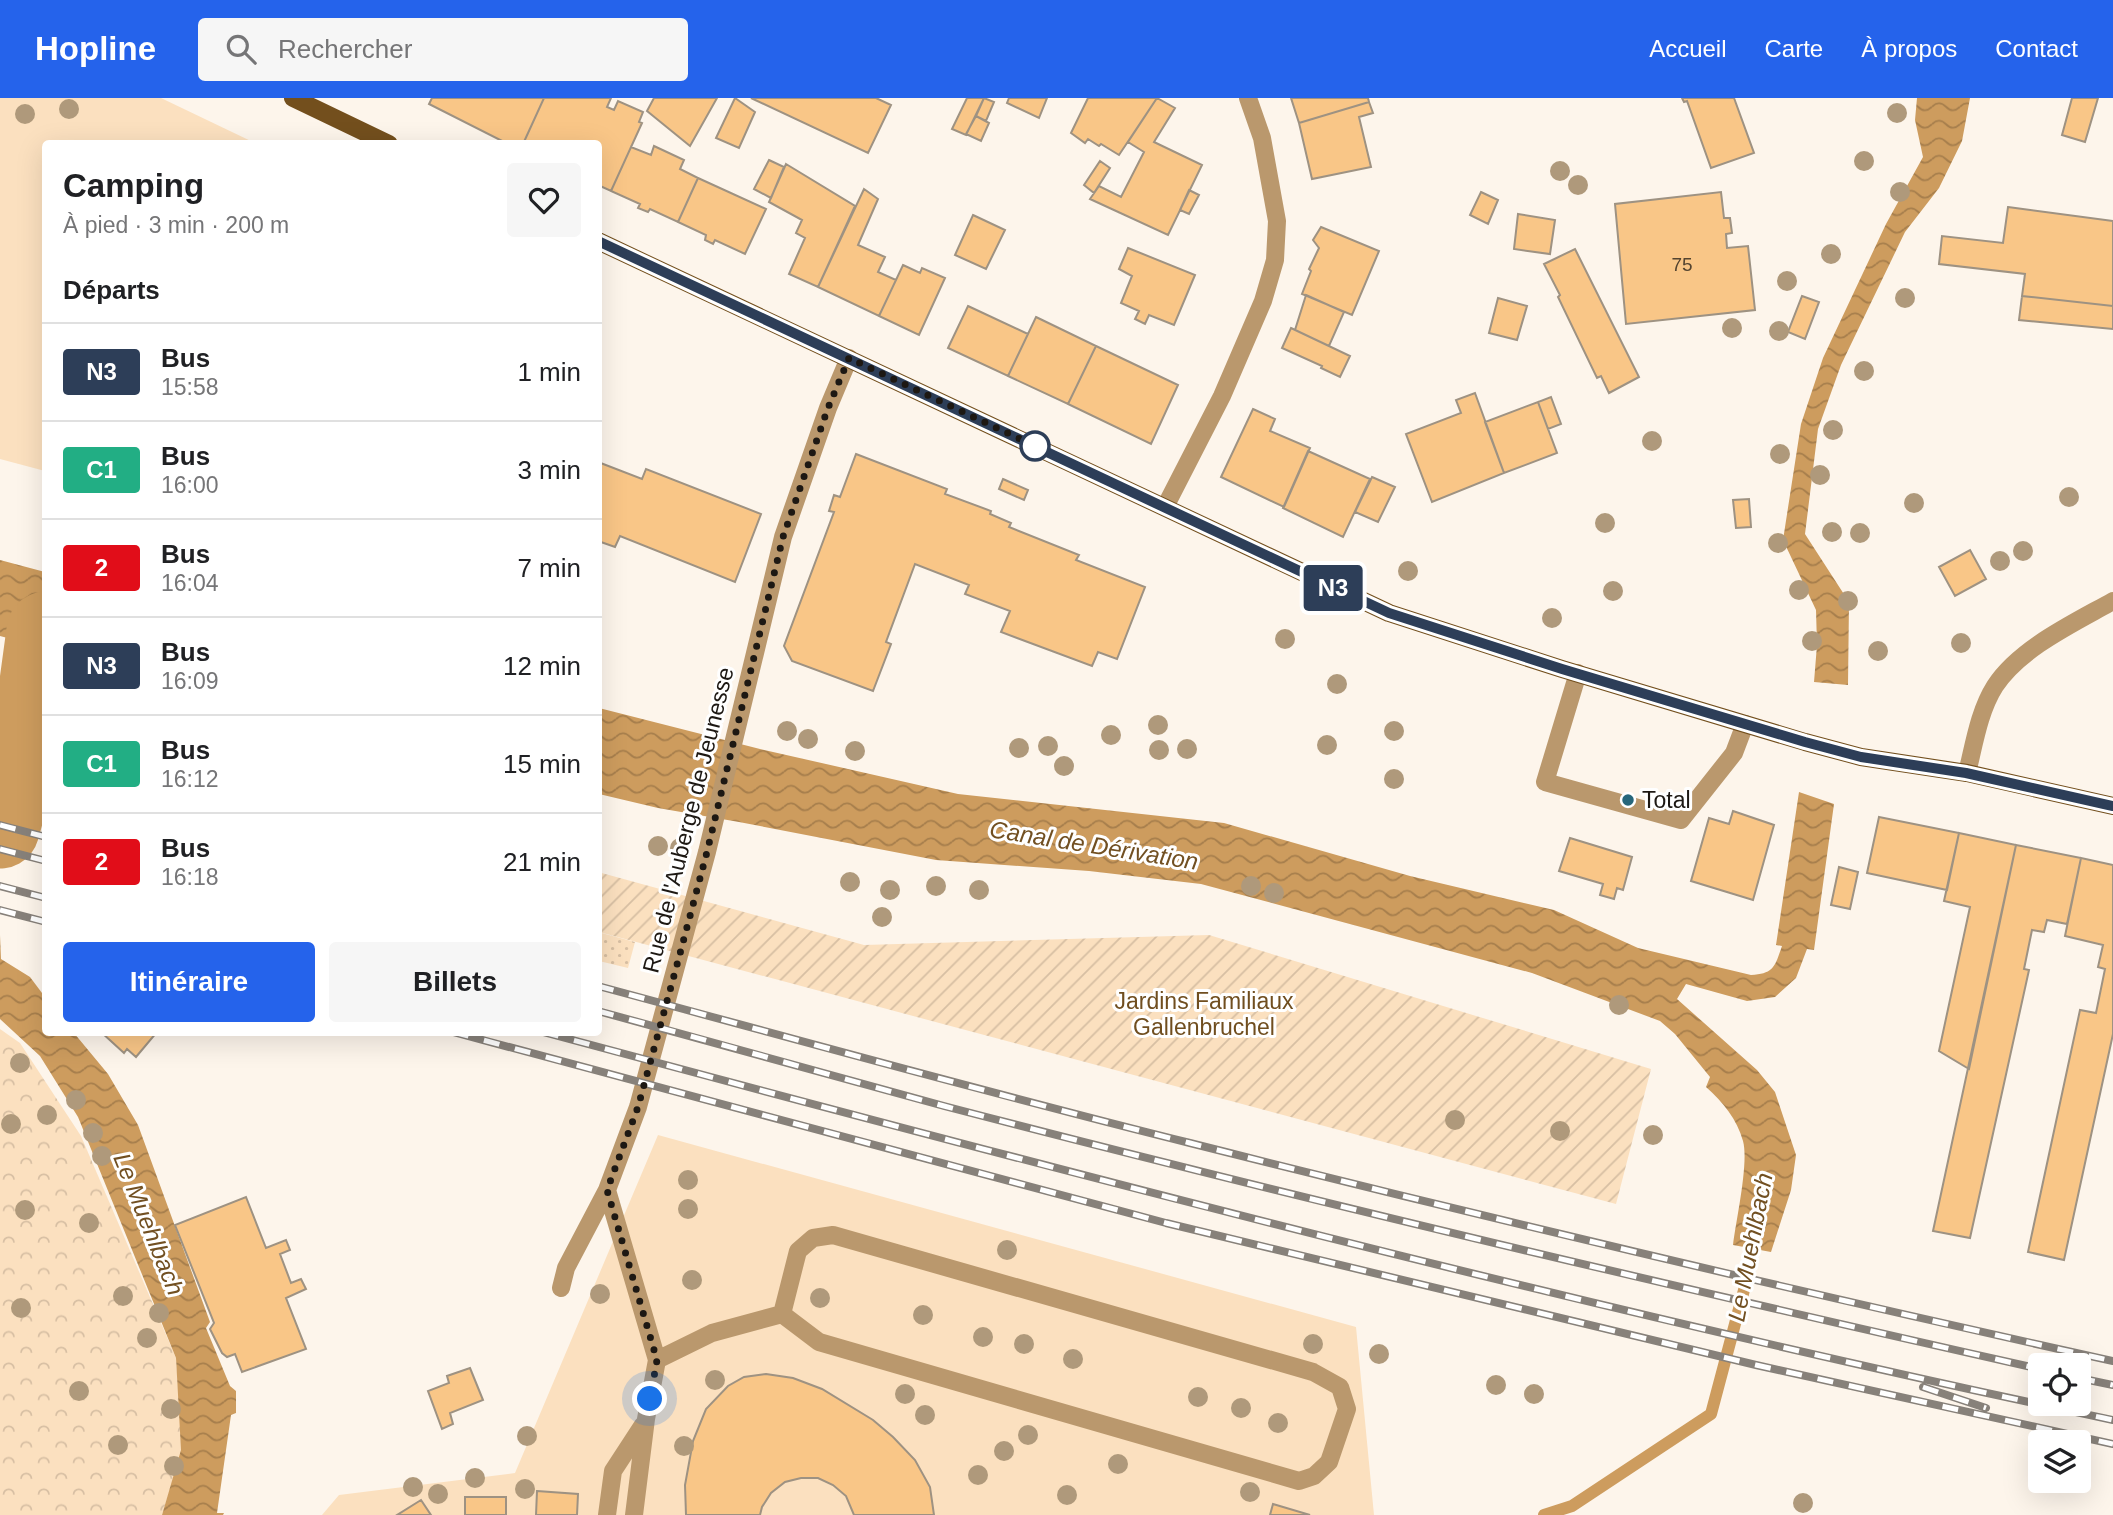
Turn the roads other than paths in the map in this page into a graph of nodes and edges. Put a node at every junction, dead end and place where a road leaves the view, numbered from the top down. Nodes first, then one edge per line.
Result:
1 (293, 98) edge
2 (1248, 98) edge
3 (381, 140) edge
4 (602, 243) edge
5 (849, 358) junction
6 (1165, 507) junction
7 (2113, 601) edge
8 (1578, 673) junction
9 (1745, 724) junction
10 (1966, 773) junction
11 (2113, 806) edge
12 (607, 1190) junction
13 (561, 1288) dead end
14 (782, 1314) junction
15 (657, 1360) junction
16 (646, 1419) junction
17 (607, 1515) edge
18 (634, 1515) edge

1 - 3 main road
2 - 6 street
4 - 5 main road
5 - 6 main road
5 - 12 street, Rue de l'Auberge de Jeunesse
6 - 8 main road
7 - 10 street
8 - 9 main road
8 - 9 street
9 - 10 main road
10 - 11 main road
12 - 13 street, Rue de l'Auberge de Jeunesse
12 - 15 street
14 - 14 street
14 - 15 street
15 - 16 street
16 - 17 street
16 - 18 street

